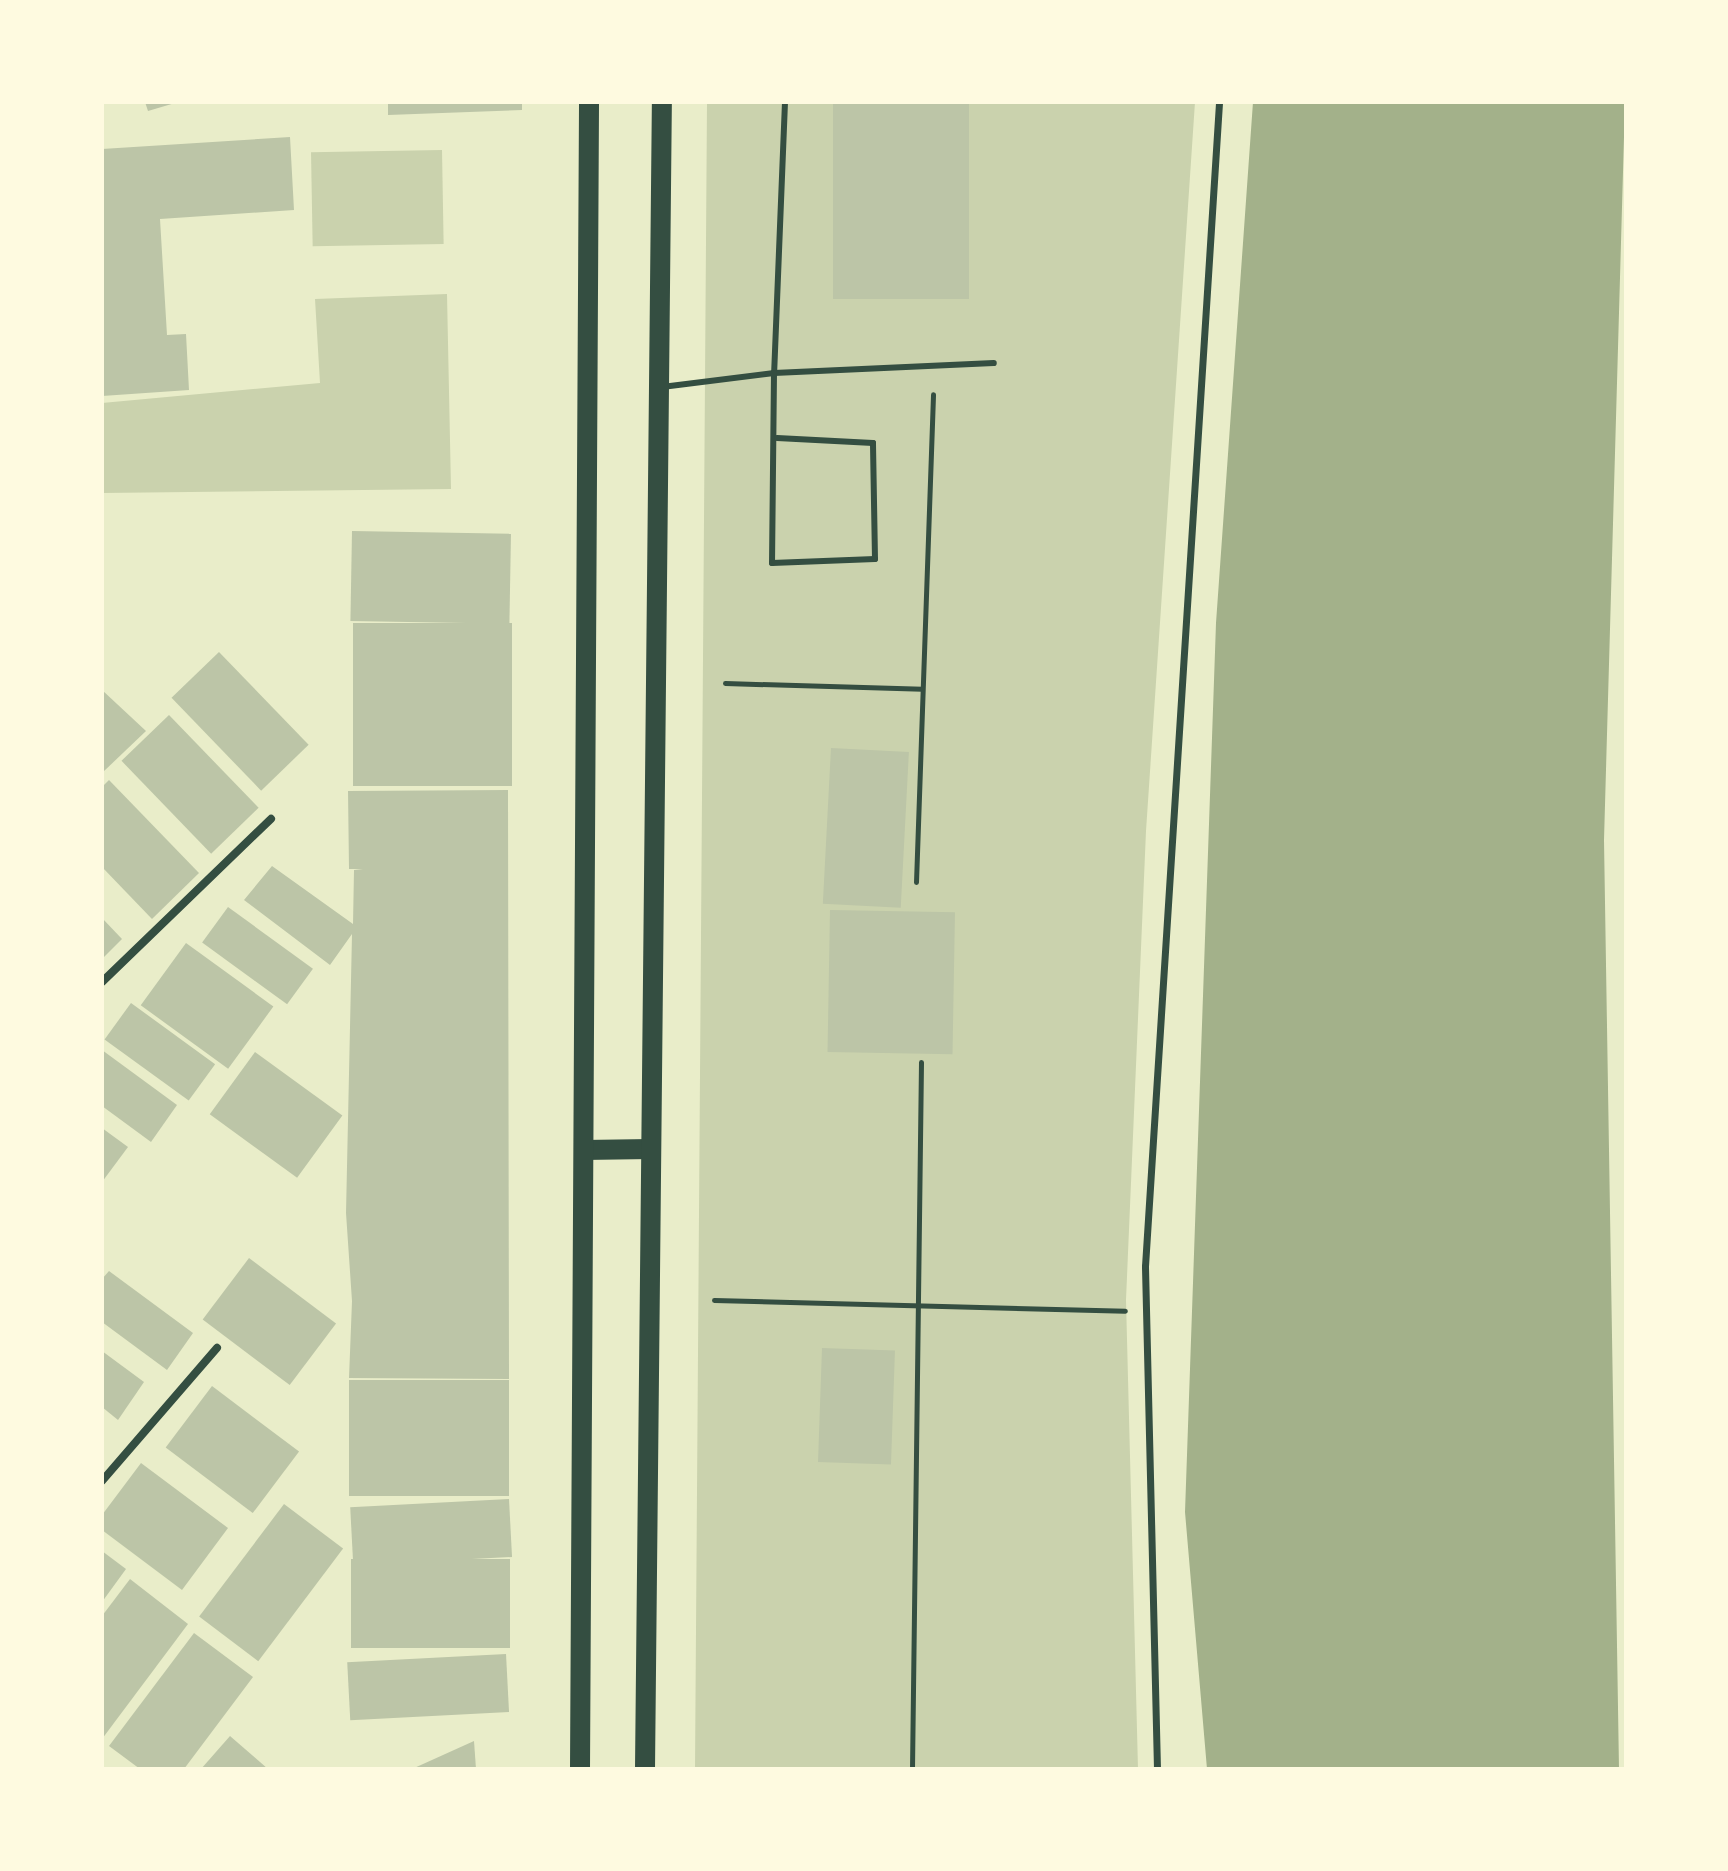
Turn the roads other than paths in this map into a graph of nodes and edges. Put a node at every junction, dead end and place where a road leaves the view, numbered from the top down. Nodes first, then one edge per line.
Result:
1 (589, 102) edge
2 (662, 102) edge
3 (785, 102) edge
4 (1219, 102) edge
5 (994, 363) dead end
6 (774, 373) junction
7 (659, 387) junction
8 (777, 438) junction
9 (271, 819) dead end
10 (102, 982) edge
11 (651, 1149) junction
12 (584, 1150) junction
13 (217, 1348) dead end
14 (102, 1481) edge
15 (580, 1769) edge
16 (645, 1769) edge
17 (1157, 1769) edge

1 - 12 main road
2 - 7 main road
3 - 6 lane
4 - 17 street
5 - 6 lane
6 - 7 lane
6 - 8 lane
7 - 11 main road
8 - 8 lane
9 - 10 street
11 - 12 main road
11 - 16 main road
12 - 15 main road
13 - 14 street

